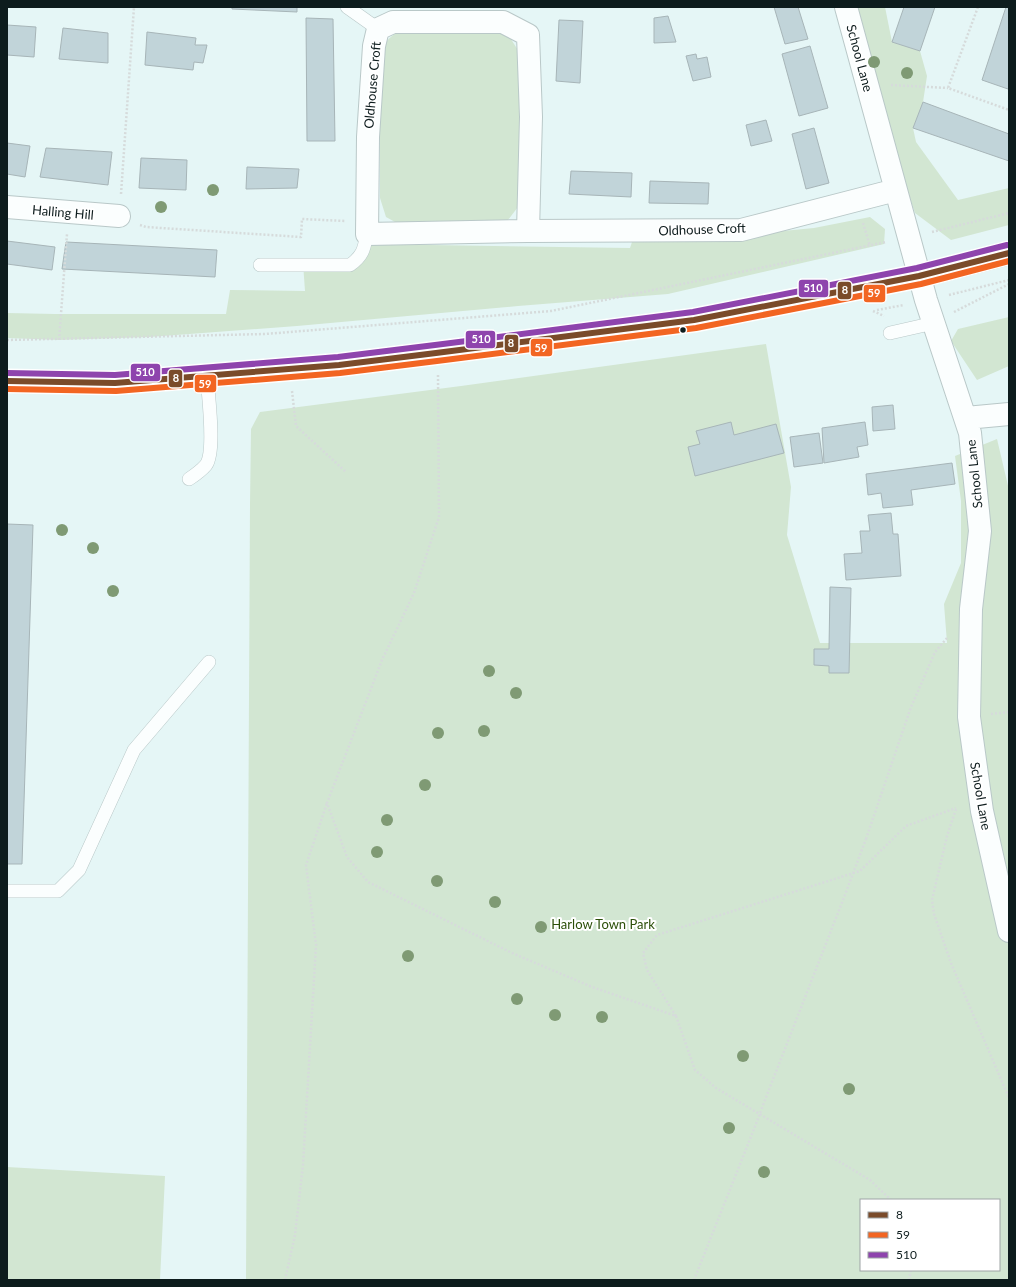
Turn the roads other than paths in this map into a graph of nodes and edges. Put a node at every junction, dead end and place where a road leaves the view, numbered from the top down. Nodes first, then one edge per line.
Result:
1 (347, 7) edge
2 (846, 7) edge
3 (378, 30) junction
4 (896, 190) junction
5 (7, 207) edge
6 (119, 216) road end
7 (367, 228) junction
8 (528, 231) junction
9 (1009, 253) edge
10 (260, 265) dead end
11 (919, 276) junction
12 (934, 323) junction
13 (890, 333) dead end
14 (207, 376) junction
15 (7, 381) edge
16 (1009, 414) edge
17 (966, 418) junction
18 (189, 479) dead end
19 (209, 662) dead end
20 (7, 891) edge
21 (1009, 931) edge

1 - 3 lane
2 - 4 street, School Lane
3 - 7 street, Oldhouse Croft
3 - 8 street, Oldhouse Croft
4 - 8 street, Oldhouse Croft
4 - 11 street, School Lane
5 - 6 street, Halling Hill
7 - 8 street, Oldhouse Croft
7 - 10 lane
9 - 11 street
11 - 12 street, School Lane
11 - 14 street
12 - 13 lane
12 - 17 street, School Lane
14 - 15 street
14 - 18 lane
16 - 17 street
17 - 21 street, School Lane
19 - 20 lane

